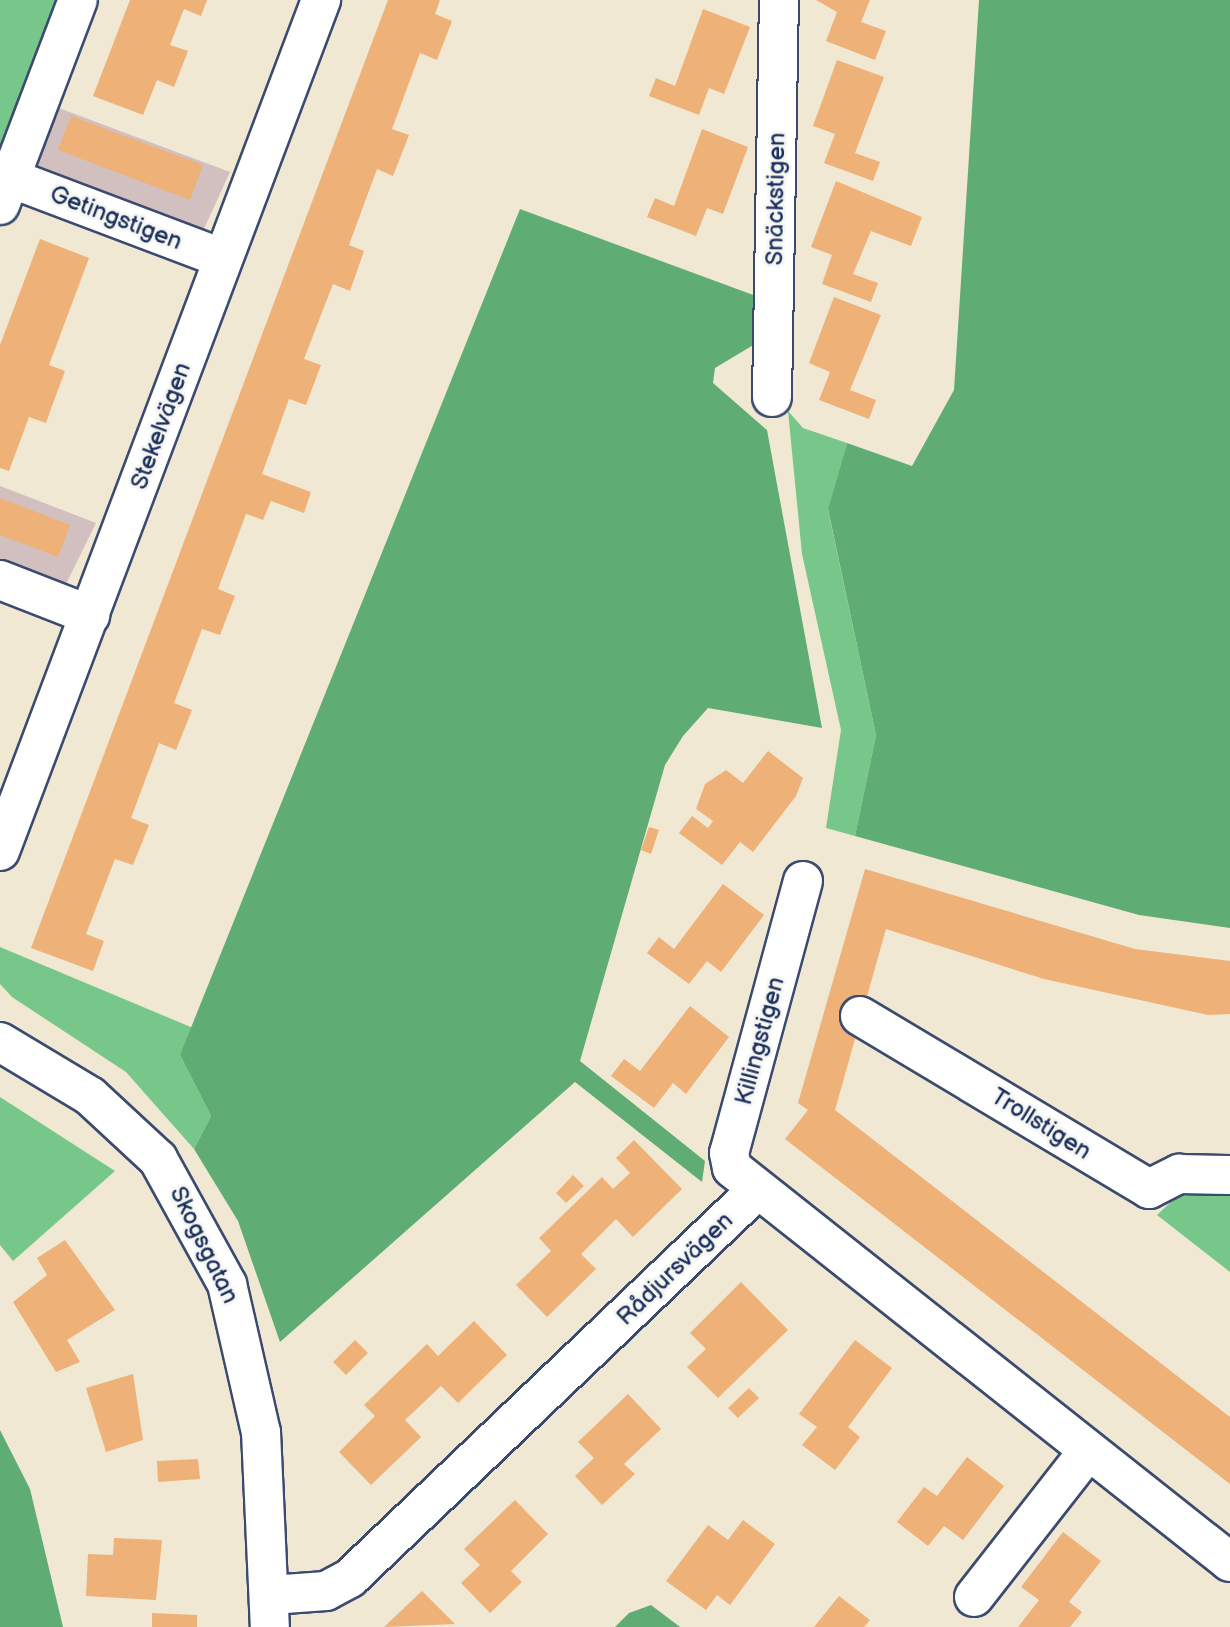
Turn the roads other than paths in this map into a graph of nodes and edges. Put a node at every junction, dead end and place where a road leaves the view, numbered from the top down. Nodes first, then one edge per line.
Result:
1 (78, 0) edge
2 (321, 0) edge
3 (779, 0) edge
4 (5, 192) edge
5 (222, 258) junction
6 (772, 397) dead end
7 (0, 580) edge
8 (90, 615) junction
9 (0, 851) edge
10 (803, 881) dead end
11 (860, 1016) dead end
12 (0, 1042) edge
13 (1230, 1175) edge
14 (754, 1193) junction
15 (1088, 1451) junction
16 (1230, 1562) edge
17 (974, 1597) dead end
18 (270, 1611) edge

1 - 4 street, Getingstigen
2 - 5 street, Stekelvägen
3 - 6 street, Snäckstigen
4 - 5 street, Getingstigen
5 - 8 street, Stekelvägen
7 - 8 street
8 - 9 street, Stekelvägen
10 - 14 street, Killingstigen
11 - 13 street, Trollstigen
12 - 18 street, Skogsgatan
14 - 15 street, Rådjursvägen
14 - 18 street, Rådjursvägen
15 - 16 street, Rådjursvägen
15 - 17 street

